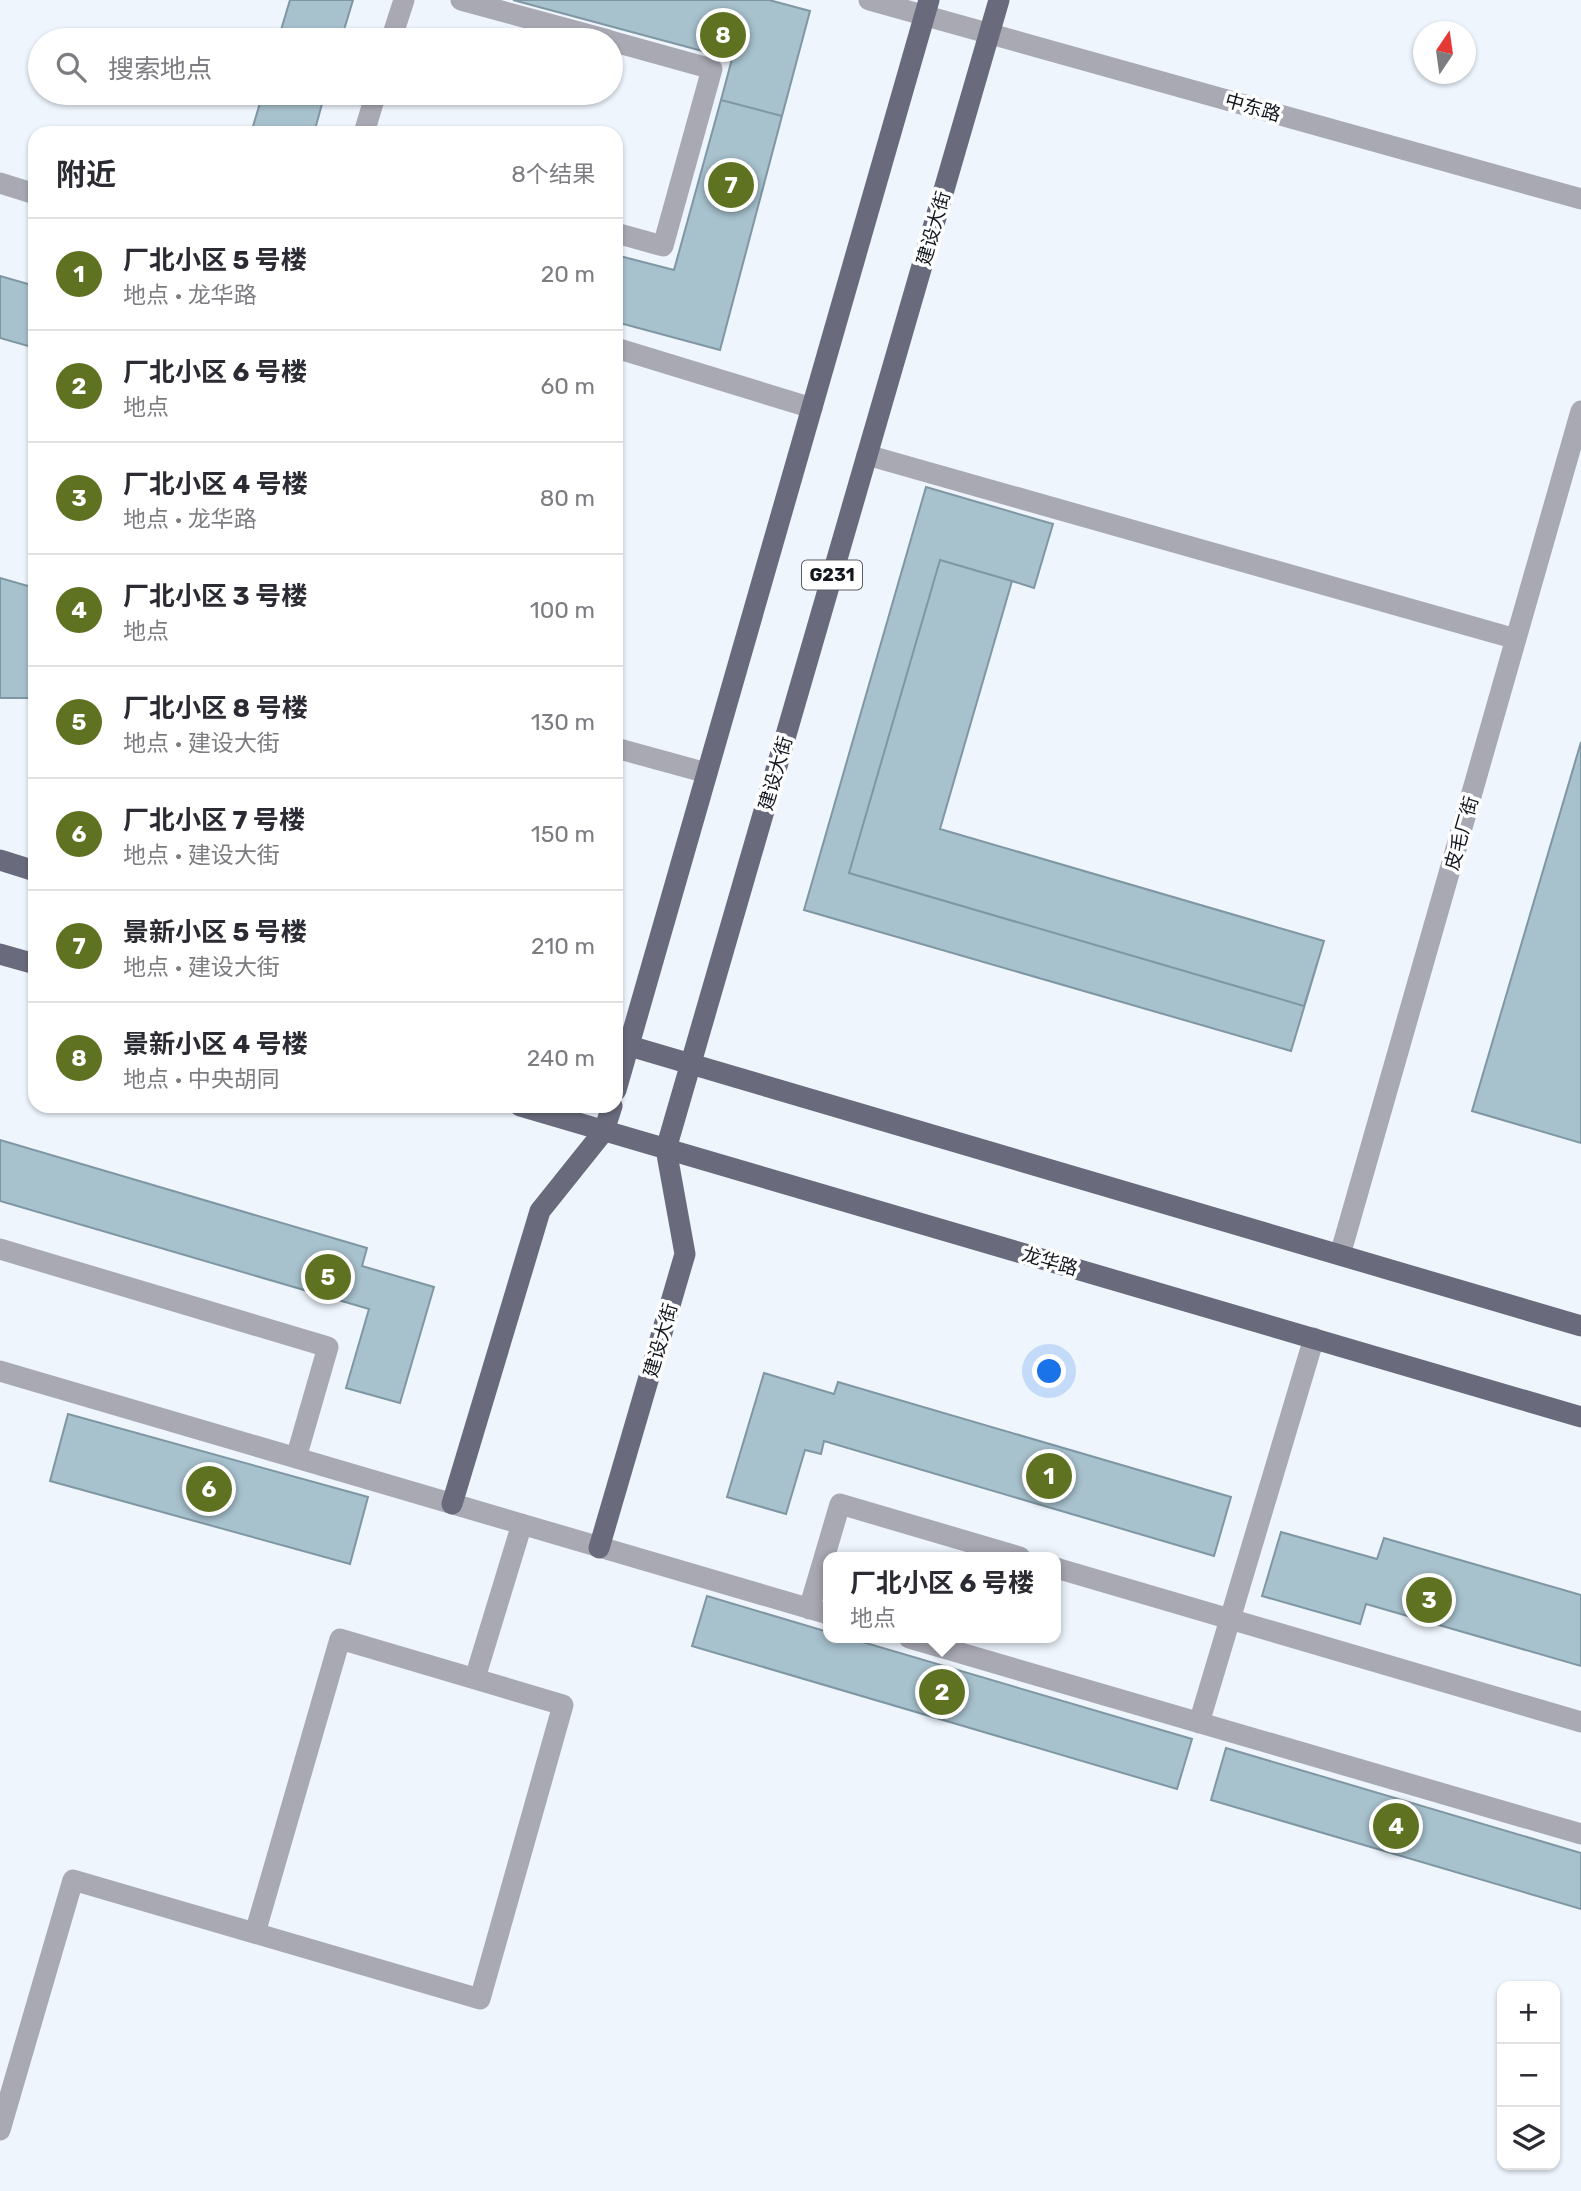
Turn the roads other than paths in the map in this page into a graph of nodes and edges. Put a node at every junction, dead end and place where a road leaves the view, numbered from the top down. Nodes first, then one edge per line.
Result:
1 (404, 0) edge
2 (461, 0) edge
3 (869, 0) edge
4 (999, 0) edge
5 (927, 8) edge
6 (395, 28) edge
7 (562, 28) edge
8 (989, 34) junction
9 (623, 45) edge
10 (372, 105) edge
11 (366, 126) edge
12 (0, 183) edge
13 (28, 192) edge
14 (1581, 199) edge
15 (623, 235) edge
16 (623, 350) edge
17 (812, 408) junction
18 (1581, 411) edge
19 (867, 455) junction
20 (1516, 639) junction
21 (623, 750) edge
22 (707, 773) junction
23 (0, 860) edge
24 (28, 869) edge
25 (0, 954) edge
26 (28, 962) edge
27 (623, 1041) edge
28 (623, 1044) edge
29 (691, 1064) junction
30 (544, 1113) edge
31 (609, 1113) edge
32 (604, 1131) junction
33 (666, 1149) junction
34 (0, 1249) edge
35 (1340, 1255) junction
36 (1581, 1326) edge
37 (1314, 1338) junction
38 (0, 1371) edge
39 (1581, 1416) edge
40 (296, 1458) junction
41 (452, 1504) junction
42 (522, 1524) junction
43 (600, 1548) junction
44 (831, 1552) edge
45 (1003, 1552) edge
46 (1061, 1569) edge
47 (823, 1591) edge
48 (819, 1611) edge
49 (1230, 1619) junction
50 (926, 1643) edge
51 (475, 1678) junction
52 (1581, 1722) edge
53 (1199, 1723) junction
54 (1581, 1834) edge
55 (255, 1933) junction
56 (0, 2130) edge

1 - 6 street
2 - 7 street
3 - 5 street, 中东路
4 - 8 main road, 建设大街 / G231
5 - 8 street, 中东路
5 - 17 main road
8 - 14 street, 中东路
8 - 19 main road, 建设大街 / G231
9 - 15 street
10 - 11 street
12 - 13 street
16 - 17 street
17 - 22 main road
18 - 20 street, 皮毛厂街
19 - 20 street
19 - 29 main road, 建设大街 / G231
20 - 35 street, 皮毛厂街
21 - 22 street
22 - 27 main road
23 - 24 main road
25 - 26 main road
28 - 29 main road
29 - 33 main road, 建设大街 / G231
29 - 35 main road
30 - 32 main road, 龙华路
31 - 32 main road
32 - 33 main road, 龙华路
32 - 41 main road
33 - 37 main road, 龙华路
33 - 43 main road, 建设大街
34 - 40 street
35 - 36 main road
37 - 39 main road, 龙华路
37 - 49 street
38 - 40 street
40 - 41 street
41 - 42 street
42 - 43 street
42 - 51 street
43 - 48 street
44 - 45 street
46 - 49 street
47 - 48 street
49 - 52 street
49 - 53 street
50 - 53 street
51 - 55 street
51 - 55 street
53 - 54 street
55 - 56 street

